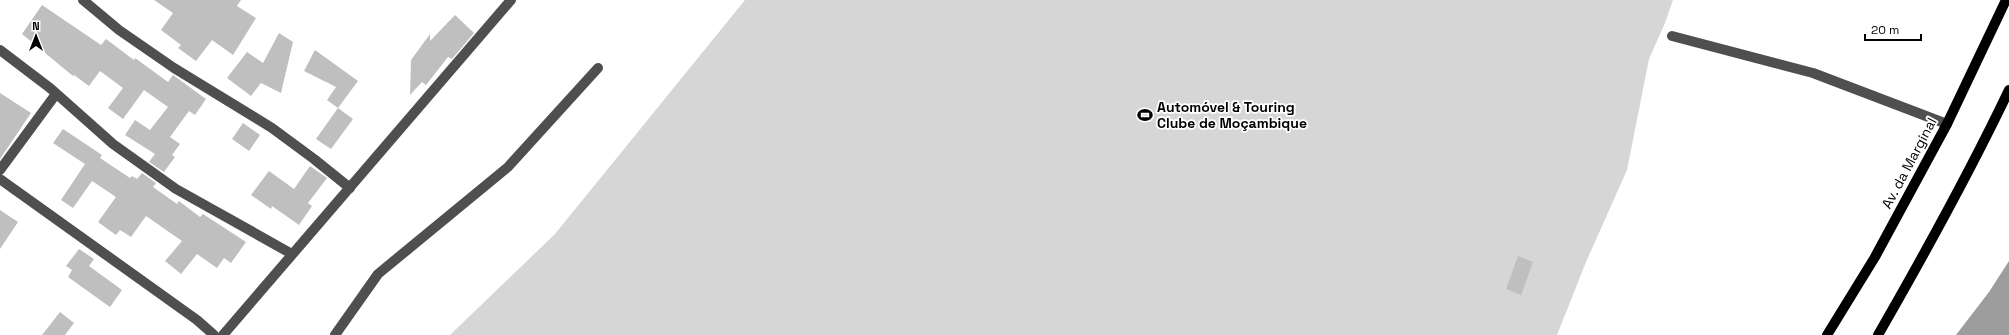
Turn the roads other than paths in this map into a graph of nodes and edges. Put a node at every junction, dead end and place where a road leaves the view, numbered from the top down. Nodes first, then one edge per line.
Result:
1 (84, 0) edge
2 (511, 0) edge
3 (2006, 0) edge
4 (1672, 36) dead end
5 (0, 50) edge
6 (598, 68) dead end
7 (2009, 90) edge
8 (56, 94) junction
9 (1947, 124) junction
10 (0, 170) edge
11 (0, 179) edge
12 (350, 188) junction
13 (292, 254) junction
14 (214, 335) edge
15 (223, 335) edge
16 (335, 335) edge
17 (1828, 335) edge
18 (1878, 335) edge

1 - 12 street
2 - 12 street
3 - 9 main road, Av. da Marginal
4 - 9 street
5 - 8 street
6 - 16 street
7 - 18 main road
8 - 10 street
8 - 13 street
9 - 17 main road, Av. da Marginal
11 - 14 street
12 - 13 street
13 - 15 street

